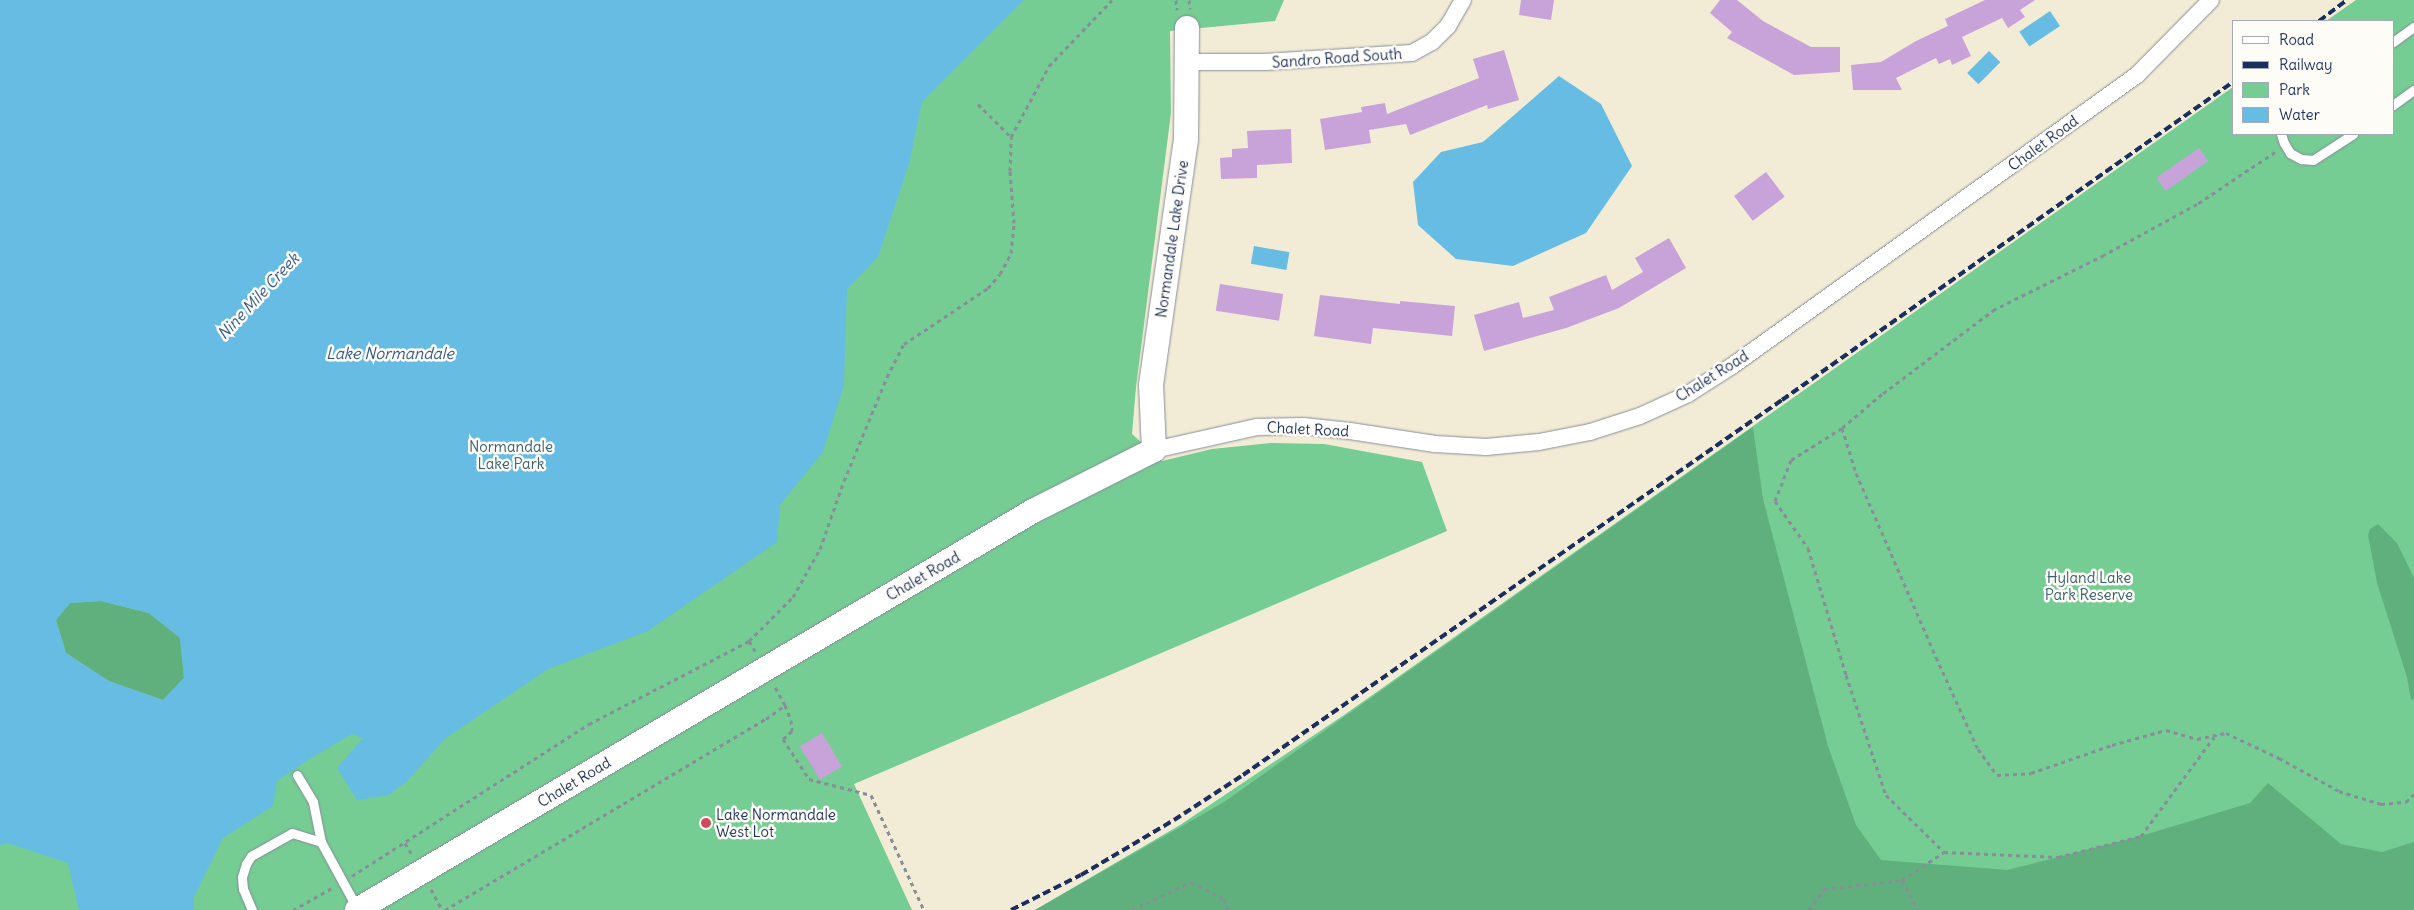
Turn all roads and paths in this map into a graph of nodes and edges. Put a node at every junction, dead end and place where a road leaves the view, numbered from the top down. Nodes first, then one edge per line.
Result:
1 (1112, 0) edge
2 (1463, 0) edge
3 (2211, 0) edge
4 (1186, 28) dead end
5 (2414, 28) edge
6 (2394, 41) edge
7 (1187, 62) junction
8 (2414, 90) edge
9 (978, 104) dead end
10 (2394, 104) edge
11 (2351, 135) edge
12 (1011, 137) junction
13 (2282, 138) edge
14 (1842, 428) junction
15 (1154, 450) junction
16 (750, 640) junction
17 (756, 652) dead end
18 (773, 684) dead end
19 (785, 704) junction
20 (2215, 736) junction
21 (298, 775) dead end
22 (2414, 794) edge
23 (321, 842) junction
24 (405, 843) junction
25 (1944, 852) junction
26 (413, 856) dead end
27 (1902, 880) junction
28 (342, 882) junction
29 (429, 886) dead end
30 (252, 910) edge
31 (294, 910) edge
32 (358, 910) edge
33 (444, 910) edge
34 (924, 910) edge
35 (1132, 910) edge
36 (1228, 910) edge
37 (1809, 910) edge
38 (1918, 910) edge

1 - 12 path
2 - 7 street, Sandro Road South
3 - 15 street, Chalet Road
4 - 7 street, Normandale Lake Drive
5 - 6 lane
7 - 15 street, Normandale Lake Drive
8 - 10 lane
9 - 12 path
11 - 13 lane
12 - 16 path
13 - 14 path
14 - 20 path
14 - 25 path
15 - 32 street, Chalet Road
16 - 17 path
16 - 24 path
18 - 19 path
19 - 33 path
19 - 34 path
20 - 22 path
20 - 25 path
21 - 23 lane
23 - 28 lane
23 - 30 lane
24 - 26 path
24 - 28 path
25 - 27 path
27 - 37 path
27 - 38 path
28 - 31 path
28 - 32 lane
29 - 33 path
35 - 36 path

